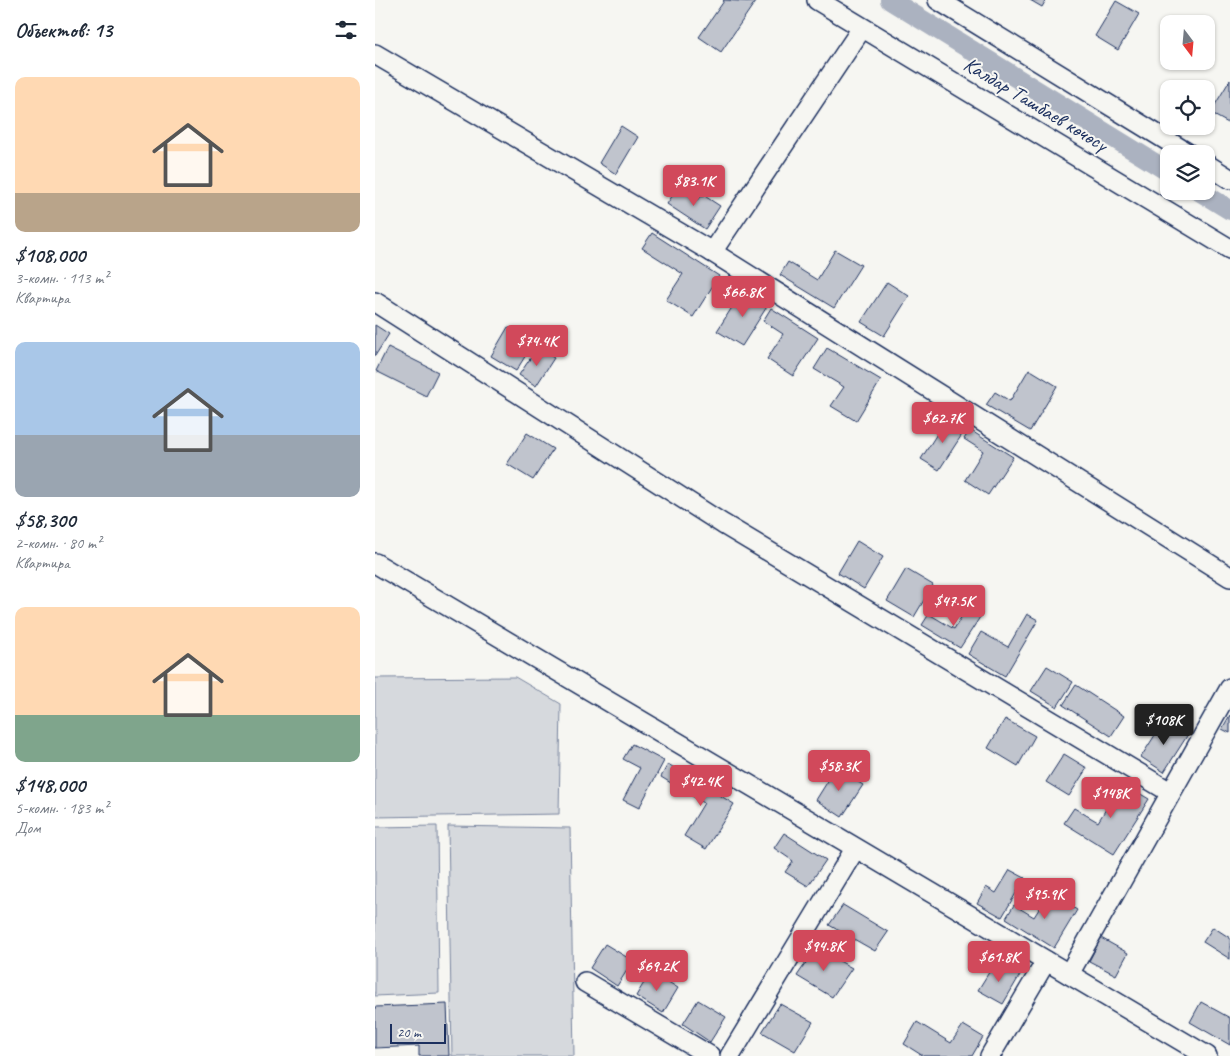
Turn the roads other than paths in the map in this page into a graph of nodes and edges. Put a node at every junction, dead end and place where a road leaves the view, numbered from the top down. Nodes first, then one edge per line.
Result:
1 (817, 0) edge
2 (938, 0) edge
3 (862, 28) junction
4 (375, 54) edge
5 (1174, 145) edge
6 (1215, 169) edge
7 (1230, 178) edge
8 (1230, 249) edge
9 (712, 252) junction
10 (375, 302) edge
11 (375, 563) edge
12 (1230, 577) edge
13 (1230, 688) edge
14 (1170, 792) junction
15 (855, 849) junction
16 (1046, 961) junction
17 (1069, 974) junction
18 (585, 982) dead end
19 (710, 1056) edge
20 (730, 1056) edge
21 (990, 1056) edge
22 (1207, 1056) edge

1 - 3 street, Калдар Ташбаев көчөсү
2 - 5 street
3 - 8 street, Калдар Ташбаев көчөсү
3 - 9 street
4 - 9 street
6 - 7 street
9 - 12 street
10 - 14 street
11 - 15 street
13 - 14 street
14 - 17 street
15 - 16 street
15 - 20 street
16 - 17 street
16 - 21 street
17 - 22 street
18 - 19 street

